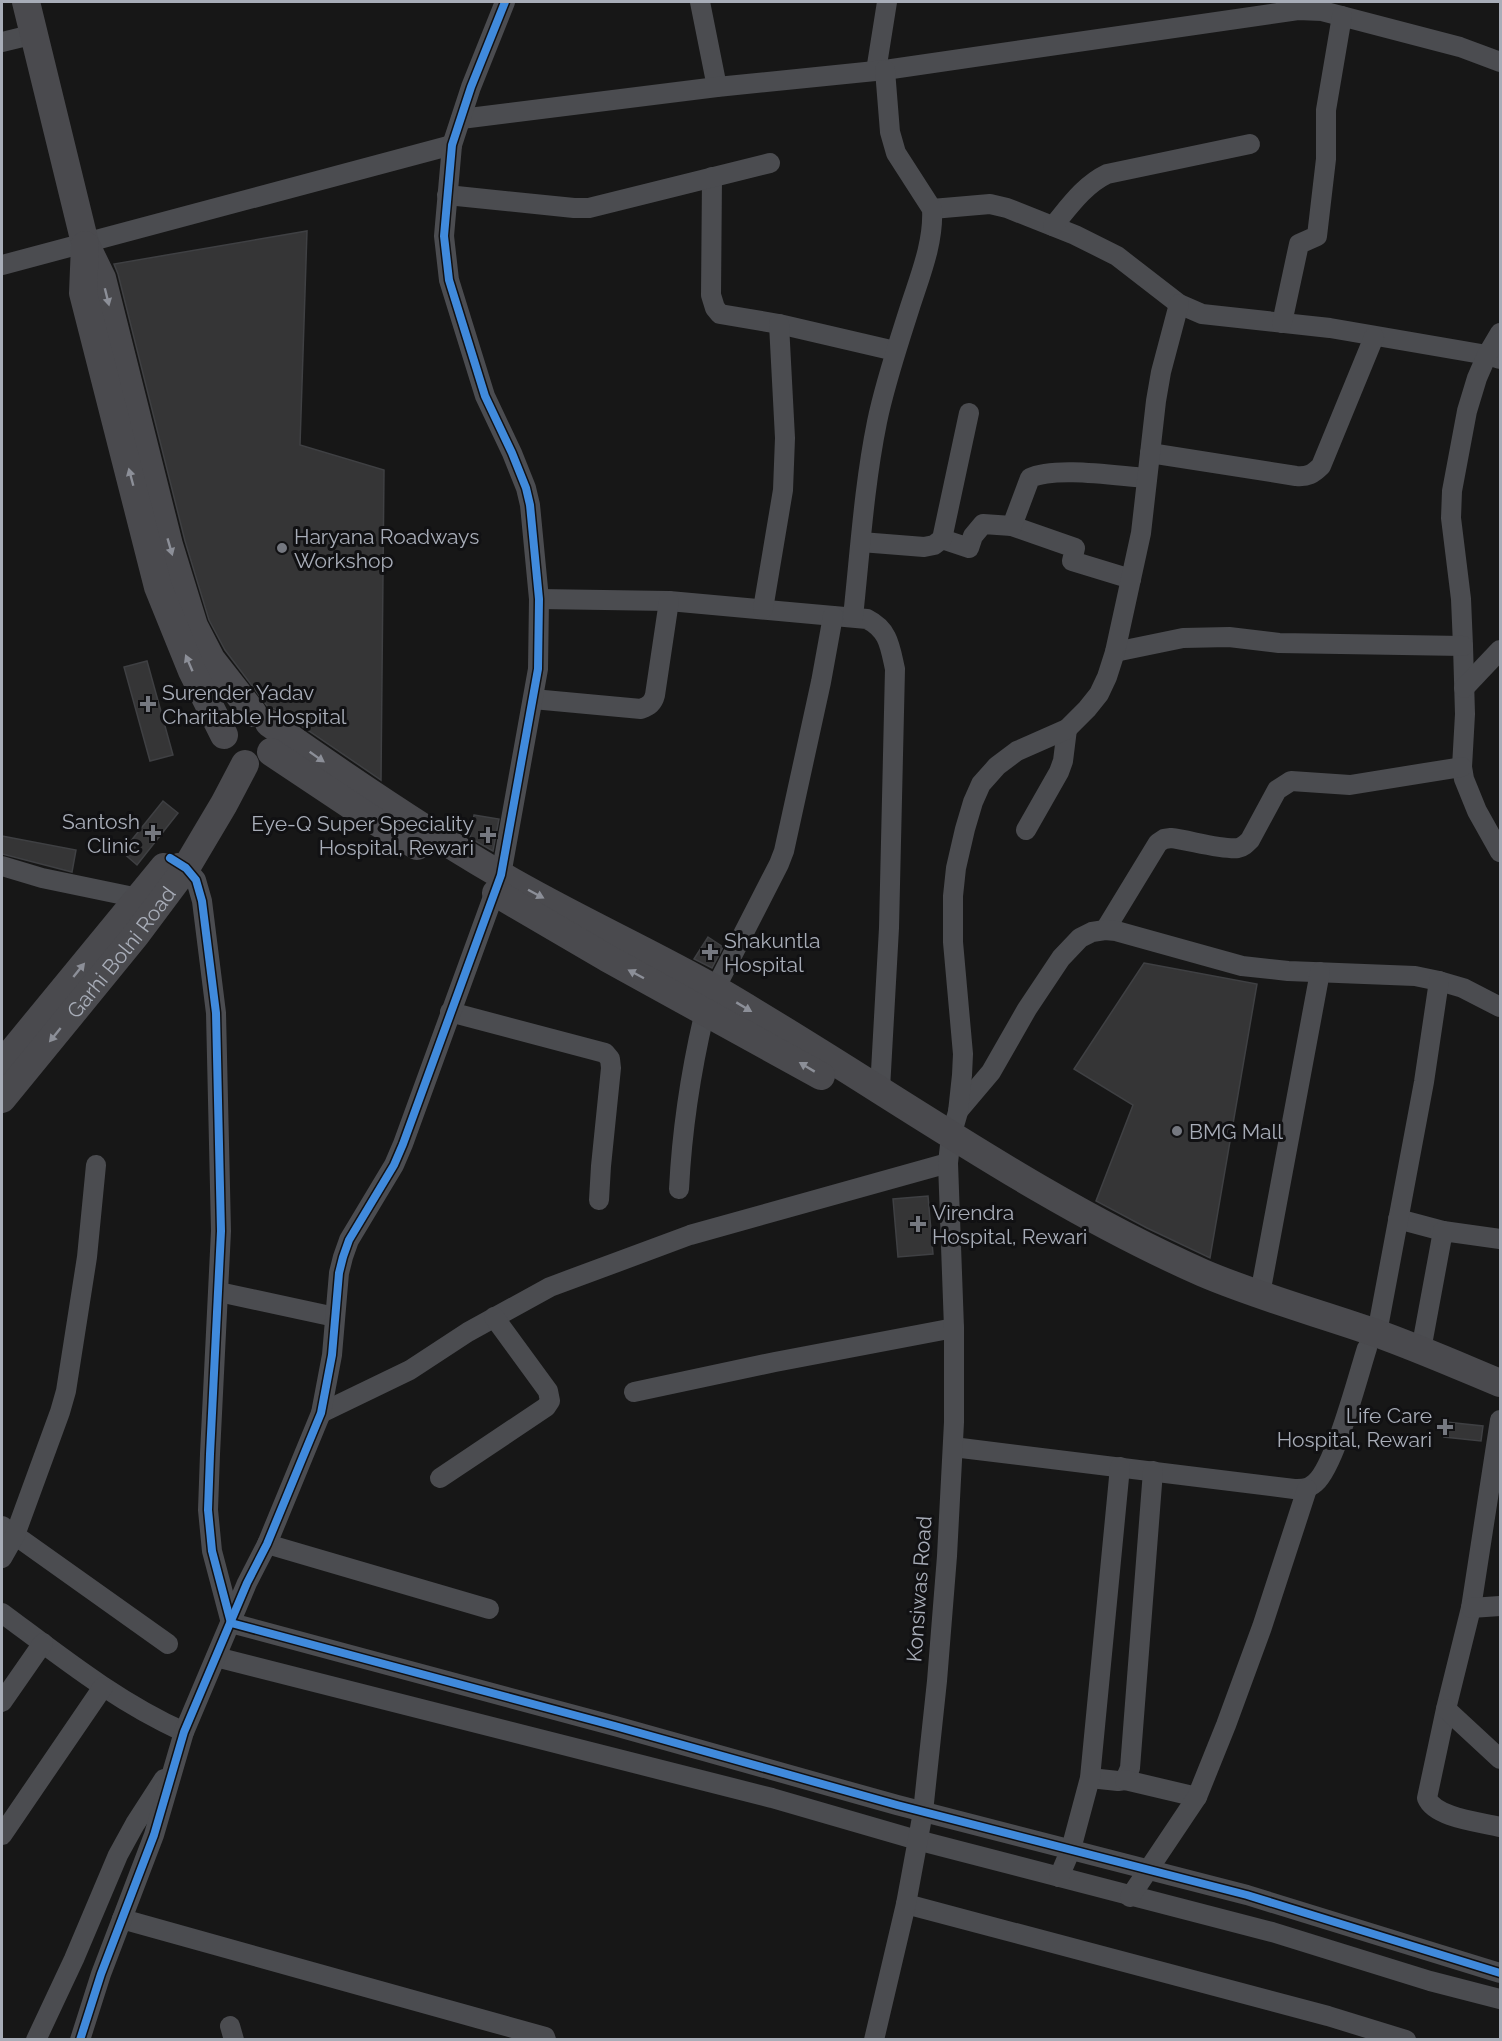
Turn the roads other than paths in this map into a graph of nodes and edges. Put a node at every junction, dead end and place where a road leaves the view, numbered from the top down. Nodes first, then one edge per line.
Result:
1 (26, 2) edge
2 (505, 2) edge
3 (700, 2) edge
4 (887, 2) edge
5 (1298, 6) edge
6 (1268, 7) edge
7 (1342, 16) junction
8 (34, 34) junction
9 (2, 42) edge
10 (1500, 62) edge
11 (880, 70) junction
12 (717, 87) junction
13 (461, 119) junction
14 (1250, 144) dead end
15 (452, 145) junction
16 (770, 163) dead end
17 (712, 177) junction
18 (447, 195) junction
19 (932, 209) junction
20 (1053, 226) junction
21 (85, 243) junction
22 (2, 265) edge
23 (1179, 304) junction
24 (1282, 323) junction
25 (779, 324) junction
26 (1500, 333) edge
27 (1374, 337) junction
28 (895, 351) junction
29 (1494, 357) edge
30 (969, 413) dead end
31 (1150, 453) junction
32 (1147, 478) junction
33 (1012, 526) junction
34 (942, 539) junction
35 (861, 542) junction
36 (1131, 579) junction
37 (539, 599) junction
38 (669, 601) junction
39 (763, 609) junction
40 (832, 615) junction
41 (854, 617) junction
42 (1463, 646) junction
43 (1500, 650) edge
44 (1115, 652) junction
45 (1464, 688) junction
46 (533, 699) junction
47 (261, 718) junction
48 (1067, 729) junction
49 (271, 752) junction
50 (234, 753) junction
51 (1462, 767) junction
52 (1026, 830) dead end
53 (1500, 852) edge
54 (178, 863) junction
55 (2, 866) edge
56 (497, 884) junction
57 (149, 901) junction
58 (1105, 930) junction
59 (1320, 972) junction
60 (1438, 981) junction
61 (710, 1000) junction
62 (1500, 1007) edge
63 (450, 1012) junction
64 (2, 1064) edge
65 (880, 1089) junction
66 (2, 1099) edge
67 (951, 1141) junction
68 (96, 1165) dead end
69 (679, 1189) dead end
70 (599, 1200) dead end
71 (1398, 1219) junction
72 (1443, 1231) junction
73 (1500, 1239) edge
74 (219, 1292) junction
75 (1260, 1294) junction
76 (335, 1317) junction
77 (494, 1317) junction
78 (954, 1328) junction
79 (1372, 1341) junction
80 (1421, 1350) junction
81 (1500, 1383) edge
82 (634, 1392) dead end
83 (1500, 1400) edge
84 (321, 1413) junction
85 (1500, 1419) edge
86 (953, 1447) junction
87 (1120, 1467) junction
88 (1153, 1471) junction
89 (440, 1478) dead end
90 (1307, 1489) junction
91 (8, 1530) edge
92 (267, 1544) junction
93 (2, 1558) edge
94 (1500, 1606) edge
95 (1471, 1608) junction
96 (489, 1609) dead end
97 (2, 1613) edge
98 (231, 1623) junction
99 (43, 1643) junction
100 (168, 1644) dead end
101 (216, 1657) junction
102 (394, 1668) junction
103 (104, 1687) junction
104 (385, 1699) junction
105 (2, 1702) edge
106 (1446, 1709) junction
107 (184, 1732) junction
108 (1500, 1759) edge
109 (175, 1762) junction
110 (1090, 1778) junction
111 (1125, 1780) junction
112 (1197, 1797) junction
113 (923, 1812) junction
114 (1500, 1827) edge
115 (2, 1835) edge
116 (917, 1840) junction
117 (1071, 1849) junction
118 (1148, 1869) junction
119 (1059, 1877) junction
120 (1130, 1897) junction
121 (906, 1904) junction
122 (122, 1919) junction
123 (1500, 1973) edge
124 (1500, 1999) edge
125 (36, 2040) edge
126 (80, 2040) edge
127 (546, 2040) edge
128 (874, 2040) edge
129 (1406, 2040) edge

1 - 8 main road
2 - 13 street
3 - 12 street
4 - 11 street
5 - 6 street
5 - 7 street
6 - 11 street
7 - 10 street
7 - 24 street
8 - 9 street
8 - 21 main road
11 - 12 street
11 - 19 street
12 - 13 street
13 - 15 street
14 - 20 street
15 - 18 street
15 - 21 street
16 - 17 street
17 - 18 street
17 - 25 street
18 - 37 street
19 - 20 street
19 - 28 street
20 - 23 street
21 - 22 street
21 -> 47 main road
50 -> 21 main road
23 - 24 street
23 - 31 street
24 - 27 street
25 - 28 street
25 - 39 street
26 - 29 street
27 - 29 street
27 - 31 street
28 - 35 street
29 - 42 street
30 - 34 street
31 - 32 street
32 - 33 street
32 - 36 street
33 - 34 street
33 - 36 street
34 - 35 street
35 - 41 street
36 - 44 street
37 - 38 street
37 - 46 street
38 - 39 street
38 - 46 street
39 - 40 street
40 - 41 street
40 - 61 street
41 - 65 street
42 - 44 street
42 - 45 street
43 - 45 street
44 - 48 street
45 - 51 street
46 - 56 street
47 - 49 main road
47 - 50 main road
47 -> 56 main road
48 - 52 street
48 - 67 street, Konsiwas Road
49 - 50 main road
49 - 56 main road
50 - 54 main road, Garhi Bolni Road
51 - 53 street
51 - 58 street
54 - 57 main road, Garhi Bolni Road
54 - 74 street
55 - 57 street
56 - 61 main road
56 - 63 street
64 -> 57 main road, Garhi Bolni Road
57 -> 66 main road, Garhi Bolni Road
58 - 59 street
58 - 67 street
59 - 60 street
59 - 75 street
60 - 62 street
60 - 71 street
61 -> 65 main road
67 -> 61 main road
61 - 69 street
63 - 70 street
63 - 76 street
65 - 67 main road
67 - 75 main road
67 - 77 street
67 - 78 street, Konsiwas Road
67 - 79 main road
68 - 91 street
71 - 72 street
71 - 79 street
72 - 73 street
72 - 80 street
74 - 76 street
74 - 98 street
75 - 79 main road
76 - 84 street
77 - 84 street
77 - 89 street
78 - 82 street
78 - 86 street, Konsiwas Road
79 - 80 main road
79 - 83 main road
79 - 90 street
80 - 81 main road
84 - 92 street
85 - 95 street
86 - 87 street
86 - 113 street, Konsiwas Road
87 - 88 street
87 - 110 street
88 - 90 street
88 - 111 street
90 - 112 street
91 - 93 street
91 - 100 street
92 - 96 street
92 - 98 street
94 - 95 street
95 - 106 street
97 - 99 street
98 - 101 street
98 - 102 street
99 - 103 street
99 - 105 street
101 - 104 street
101 - 107 street
102 - 104 street
102 - 113 street
103 - 107 street
103 - 115 street
104 - 116 street
106 - 108 street
106 - 114 street
107 - 109 street
109 - 122 street
109 - 125 street
110 - 111 street
110 - 117 street
111 - 112 street
112 - 118 street
113 - 116 street, Konsiwas Road
113 - 117 street
116 - 119 street
116 - 121 street, Konsiwas Road
117 - 118 street
117 - 119 street
118 - 120 street
118 - 123 street
119 - 120 street
120 - 124 street
121 - 128 street, Konsiwas Road
121 - 129 street
122 - 126 street
122 - 127 street

